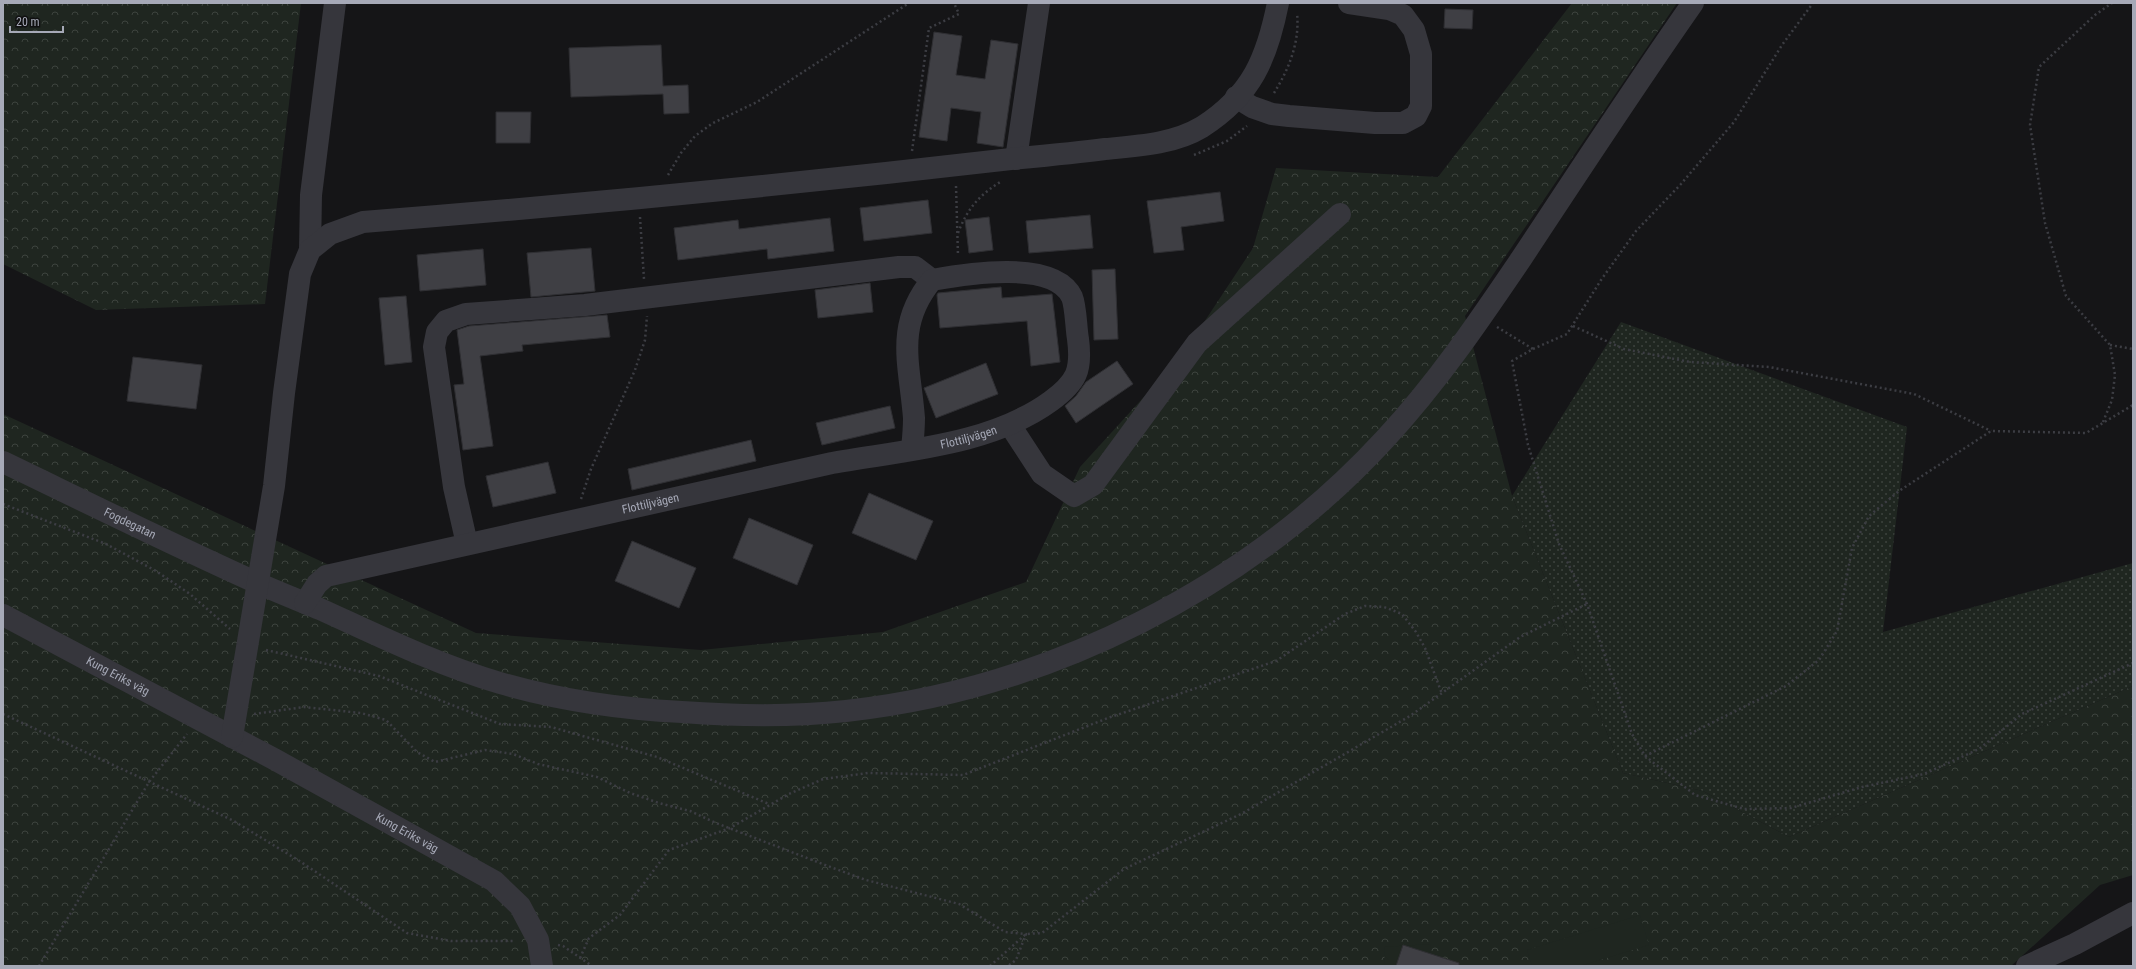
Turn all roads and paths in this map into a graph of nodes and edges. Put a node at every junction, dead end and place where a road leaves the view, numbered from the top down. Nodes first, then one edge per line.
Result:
1 (334, 3) edge
2 (909, 3) edge
3 (954, 3) edge
4 (1038, 3) edge
5 (1278, 3) edge
6 (1349, 3) edge
7 (1693, 3) edge
8 (1813, 3) edge
9 (2112, 3) edge
10 (1236, 97) junction
11 (1016, 159) junction
12 (909, 170) junction
13 (956, 182) dead end
14 (660, 195) junction
15 (639, 214) dead end
16 (1340, 214) dead end
17 (958, 233) junction
18 (310, 250) junction
19 (959, 275) junction
20 (932, 280) junction
21 (645, 298) junction
22 (1483, 315) junction
23 (1573, 326) junction
24 (2110, 345) junction
25 (1533, 348) junction
26 (2133, 349) edge
27 (2133, 405) edge
28 (2103, 423) junction
29 (1010, 425) junction
30 (1991, 431) junction
31 (912, 449) junction
32 (3, 462) edge
33 (3, 504) edge
34 (576, 520) junction
35 (467, 544) junction
36 (258, 583) junction
37 (305, 603) junction
38 (1587, 604) junction
39 (3, 615) edge
40 (247, 643) junction
41 (2133, 663) edge
42 (1442, 694) junction
43 (3, 714) edge
44 (236, 714) junction
45 (198, 720) junction
46 (232, 737) junction
47 (1645, 756) junction
48 (149, 782) junction
49 (770, 804) junction
50 (730, 828) junction
51 (2133, 913) edge
52 (1026, 934) junction
53 (538, 940) junction
54 (580, 958) junction
55 (39, 966) edge
56 (542, 966) edge
57 (592, 966) edge
58 (990, 966) edge
59 (1008, 966) edge
60 (2027, 966) edge

1 - 18 street
2 - 14 path
3 - 12 path
4 - 11 street
5 - 10 street
6 - 10 street
7 - 22 street, Fogdegatan
8 - 23 path
9 - 24 path
10 - 11 street
11 - 12 street
11 - 17 path
12 - 14 street
13 - 17 path
14 - 18 street
15 - 21 path
16 - 29 street
17 - 19 path
18 - 36 street
19 - 20 street, Flottiljvägen
19 - 29 street, Flottiljvägen
20 - 21 street
20 - 31 street
21 - 34 path
21 - 35 street
22 - 25 path
22 - 37 street, Fogdegatan
23 - 25 path
23 - 30 path
24 - 26 path
24 - 28 path
25 - 38 path
27 - 28 path
28 - 30 path
29 - 31 street, Flottiljvägen
30 - 47 path
31 - 34 street, Flottiljvägen
32 - 36 street, Fogdegatan
33 - 40 path
34 - 35 street, Flottiljvägen
35 - 37 street, Flottiljvägen
36 - 37 street, Fogdegatan
36 - 40 street
38 - 42 path
38 - 47 path
39 - 45 street, Kung Eriks väg
40 - 44 street
40 - 49 path
41 - 47 path
42 - 49 path
42 - 52 path
43 - 48 path
44 - 46 street
44 - 50 path
45 - 46 street, Kung Eriks väg
45 - 48 path
46 - 53 street, Kung Eriks väg
48 - 53 path
48 - 55 path
49 - 50 path
50 - 52 path
50 - 54 path
51 - 60 street
52 - 58 path
52 - 59 path
53 - 54 path
53 - 56 street, Kung Eriks väg
54 - 57 path

